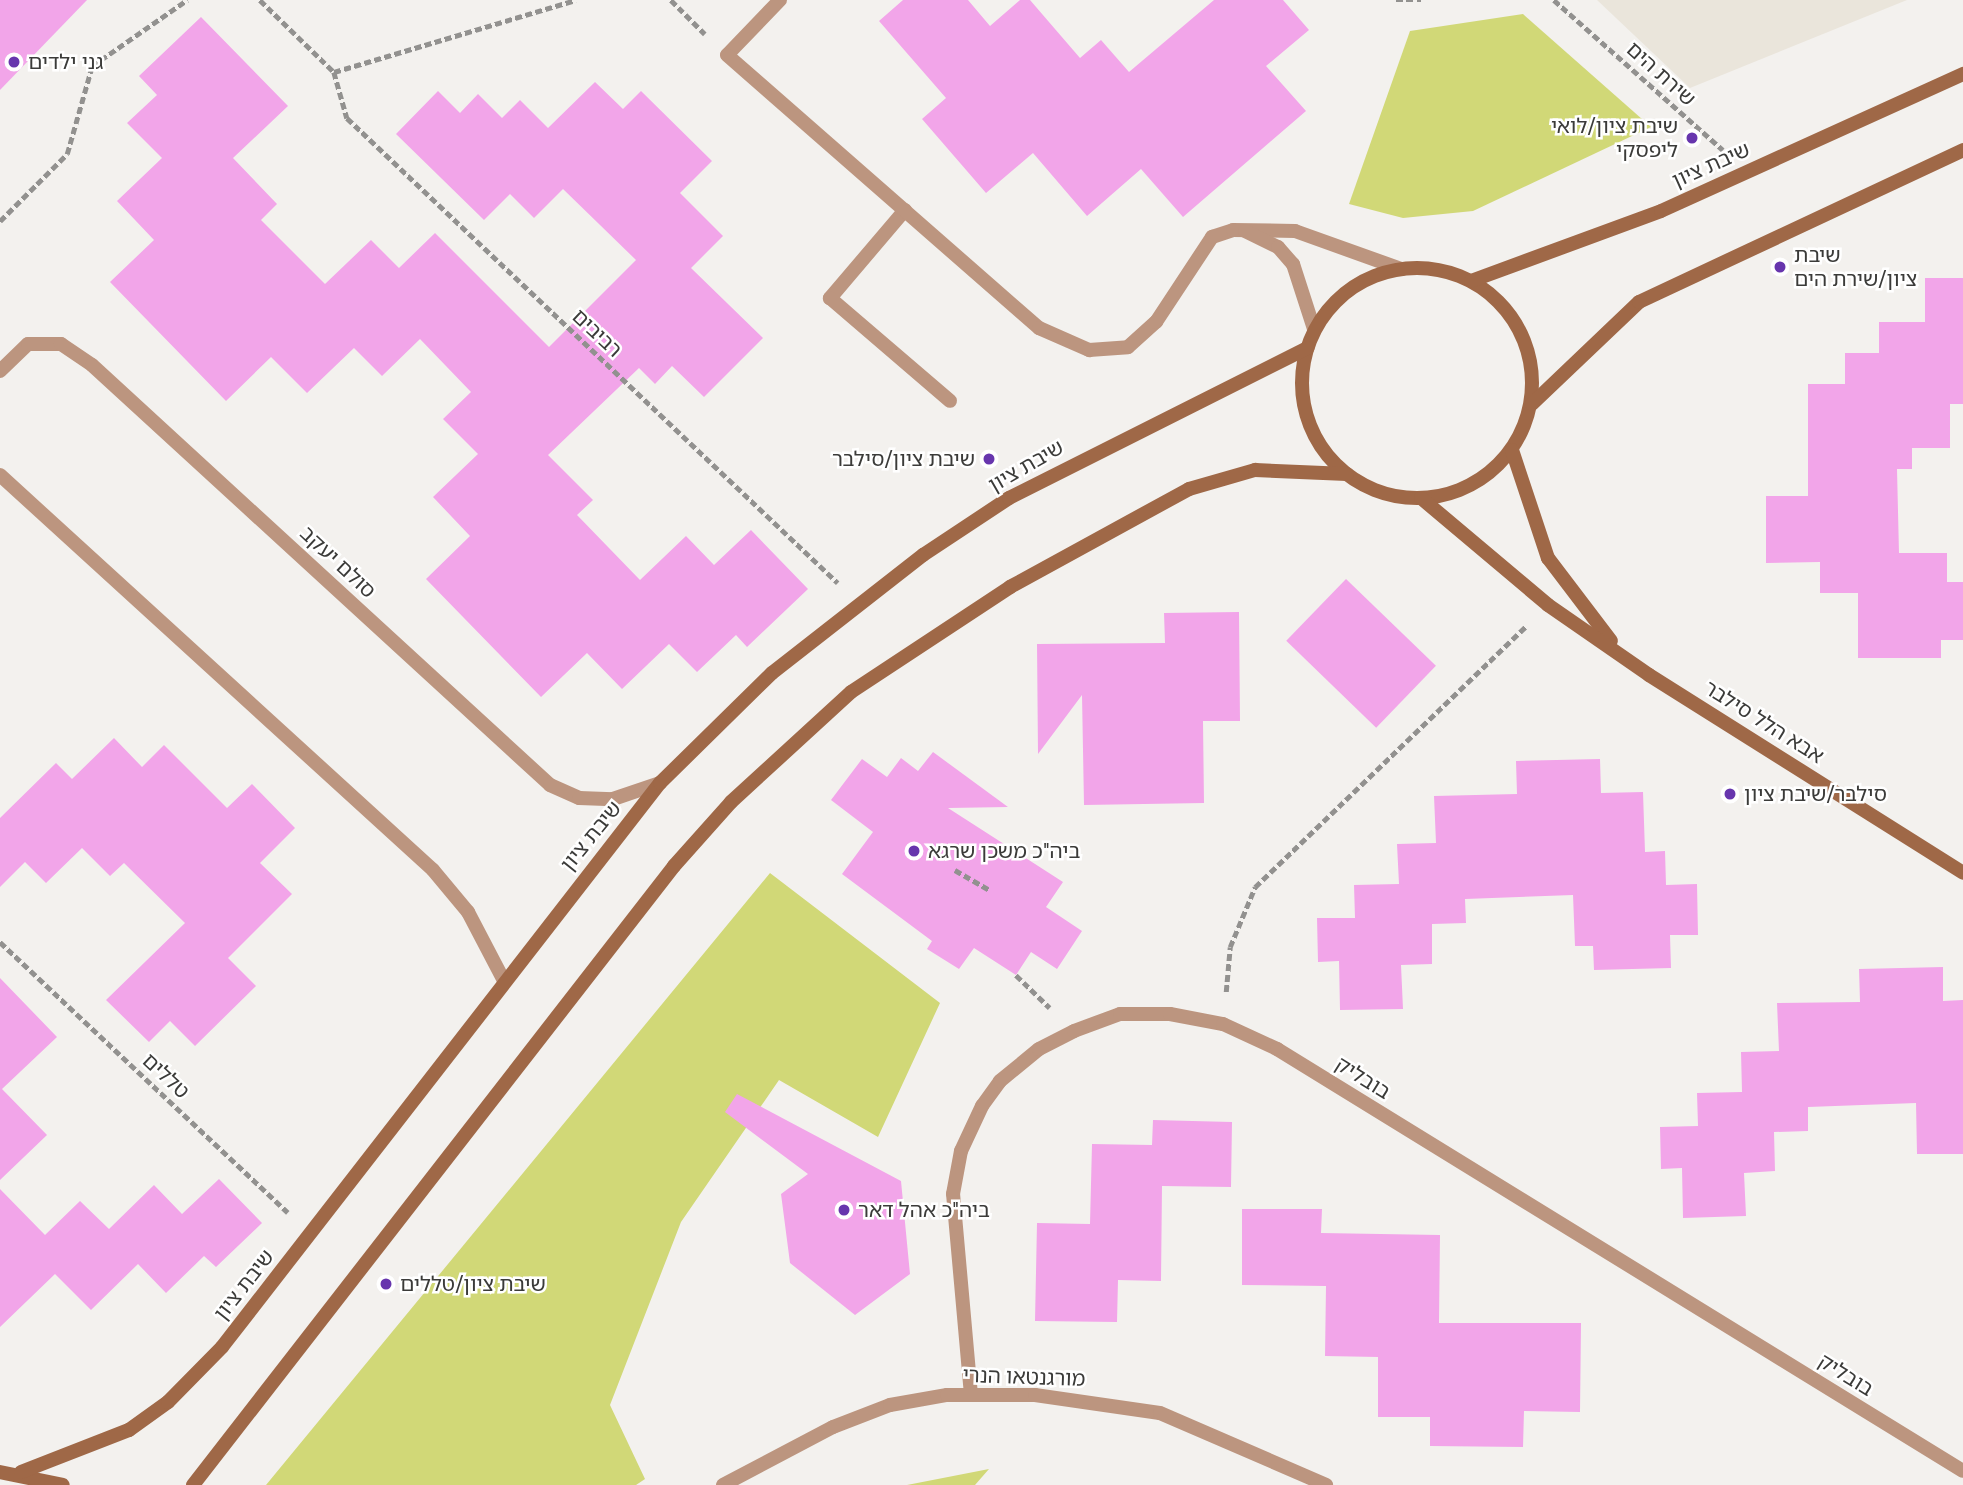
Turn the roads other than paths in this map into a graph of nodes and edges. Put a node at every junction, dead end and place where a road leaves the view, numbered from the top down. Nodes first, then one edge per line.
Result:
1 (780, 0) edge
2 (1963, 74) edge
3 (1963, 150) edge
4 (905, 210) junction
5 (1233, 230) junction
6 (1401, 269) junction
7 (1471, 281) junction
8 (1314, 329) junction
9 (1307, 348) junction
10 (0, 370) edge
11 (950, 401) dead end
12 (1532, 404) junction
13 (1512, 450) junction
14 (1347, 474) junction
15 (0, 475) edge
16 (1421, 498) junction
17 (1648, 675) junction
18 (660, 783) junction
19 (1963, 873) edge
20 (504, 981) junction
21 (971, 1395) junction
22 (1963, 1471) edge
23 (0, 1472) edge
24 (21, 1472) junction
25 (63, 1485) edge
26 (193, 1485) edge
27 (723, 1485) edge
28 (1326, 1485) edge

1 - 4 street
2 - 7 street, שיבת ציון
3 - 12 street
4 - 5 street
4 - 11 street
5 - 6 street
5 - 8 street
6 - 7 street
6 - 8 street
7 - 12 street
8 - 9 street
9 - 14 street
9 - 18 street, שיבת ציון
10 - 18 street, סולם יעקב
12 - 13 street
13 - 16 street
13 - 17 street, אבא הלל סילבר
14 - 16 street
14 - 26 street
15 - 20 street
16 - 17 street, אבא הלל סילבר
17 - 19 street, אבא הלל סילבר
18 - 20 street, שיבת ציון
20 - 24 street, שיבת ציון
21 - 22 street, בובליק
21 - 27 street, מורגנטאו הנרי
21 - 28 street, מורגנטאו הנרי
23 - 24 street
24 - 25 street

